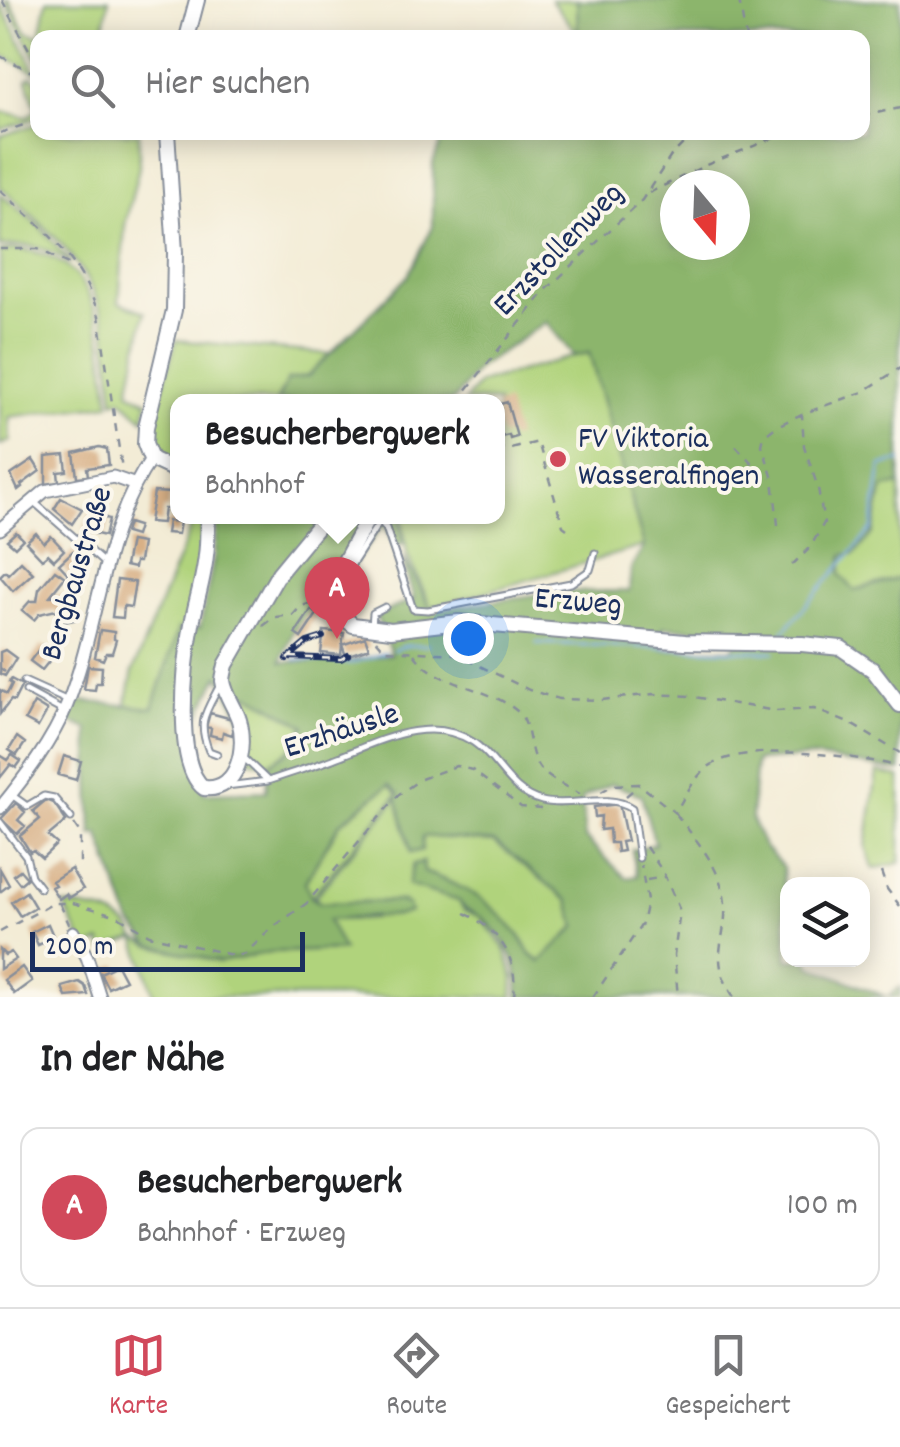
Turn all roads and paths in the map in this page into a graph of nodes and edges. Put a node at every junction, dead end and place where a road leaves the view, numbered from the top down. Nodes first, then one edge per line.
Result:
1 (2, 0) edge
2 (197, 0) edge
3 (738, 0) edge
4 (189, 30) edge
5 (744, 30) edge
6 (30, 51) edge
7 (0, 56) edge
8 (30, 71) edge
9 (900, 108) edge
10 (870, 114) edge
11 (30, 123) edge
12 (0, 133) edge
13 (168, 140) edge
14 (687, 140) edge
15 (770, 140) edge
16 (0, 190) edge
17 (647, 194) junction
18 (0, 249) edge
19 (80, 270) junction
20 (900, 368) edge
21 (463, 394) edge
22 (802, 414) junction
23 (736, 446) dead end
24 (505, 449) edge
25 (151, 459) junction
26 (170, 468) edge
27 (773, 479) junction
28 (128, 481) junction
29 (32, 500) junction
30 (208, 524) edge
31 (319, 524) edge
32 (372, 524) edge
33 (382, 524) edge
34 (778, 525) dead end
35 (0, 529) edge
36 (568, 529) dead end
37 (595, 553) dead end
38 (107, 566) junction
39 (792, 566) dead end
40 (322, 601) dead end
41 (385, 607) dead end
42 (372, 630) junction
43 (256, 632) dead end
44 (414, 654) junction
45 (222, 680) junction
46 (24, 681) dead end
47 (26, 691) dead end
48 (900, 705) edge
49 (66, 706) junction
50 (900, 752) edge
51 (217, 754) dead end
52 (240, 754) junction
53 (900, 767) edge
54 (268, 781) junction
55 (639, 784) junction
56 (225, 786) junction
57 (11, 794) junction
58 (622, 801) junction
59 (0, 808) edge
60 (543, 809) dead end
61 (675, 813) junction
62 (71, 818) joint
63 (0, 822) edge
64 (644, 844) dead end
65 (639, 858) joint
66 (80, 865) dead end
67 (881, 872) dead end
68 (665, 877) junction
69 (644, 880) junction
70 (40, 888) dead end
71 (59, 903) junction
72 (900, 906) edge
73 (465, 913) dead end
74 (0, 932) edge
75 (73, 932) joint
76 (100, 997) edge
77 (514, 997) edge
78 (593, 997) edge
79 (678, 997) edge
80 (734, 997) edge

1 - 6 path
2 - 4 street
3 - 5 path
7 - 8 path
9 - 10 path
11 - 12 path
13 - 25 street
14 - 17 path, Erzstollenweg
15 - 17 path
16 - 19 path
17 - 21 path, Erzstollenweg
18 - 19 path
19 - 28 path
20 - 22 path
22 - 27 path
22 - 39 path
23 - 27 path
24 - 36 path
25 - 26 street
25 - 28 street, Bergbaustraße
27 - 34 path
28 - 29 street
28 - 38 street, Bergbaustraße
29 - 35 street
29 - 38 lane
30 - 56 street
31 - 45 street
32 - 42 street
33 - 37 lane
38 - 49 street, Bergbaustraße
40 - 43 path
41 - 42 lane
42 - 44 path
42 - 48 street, Erzweg
44 - 50 path
44 - 55 path
45 - 51 lane
45 - 52 street
46 - 49 lane
47 - 49 lane
49 - 57 street, Bergbaustraße
52 - 54 lane, Erzhäusle
52 - 56 street
53 - 61 path
54 - 56 lane
54 - 58 lane, Erzhäusle
55 - 58 path
55 - 61 path
57 - 59 street, Bergbaustraße
57 - 62 lane
58 - 65 lane
60 - 71 path
61 - 80 path
62 - 66 path
63 - 70 lane
64 - 68 path
65 - 69 path
67 - 72 path
68 - 69 path
68 - 79 path
69 - 78 path
71 - 74 path
71 - 75 path
73 - 77 path
75 - 76 street

